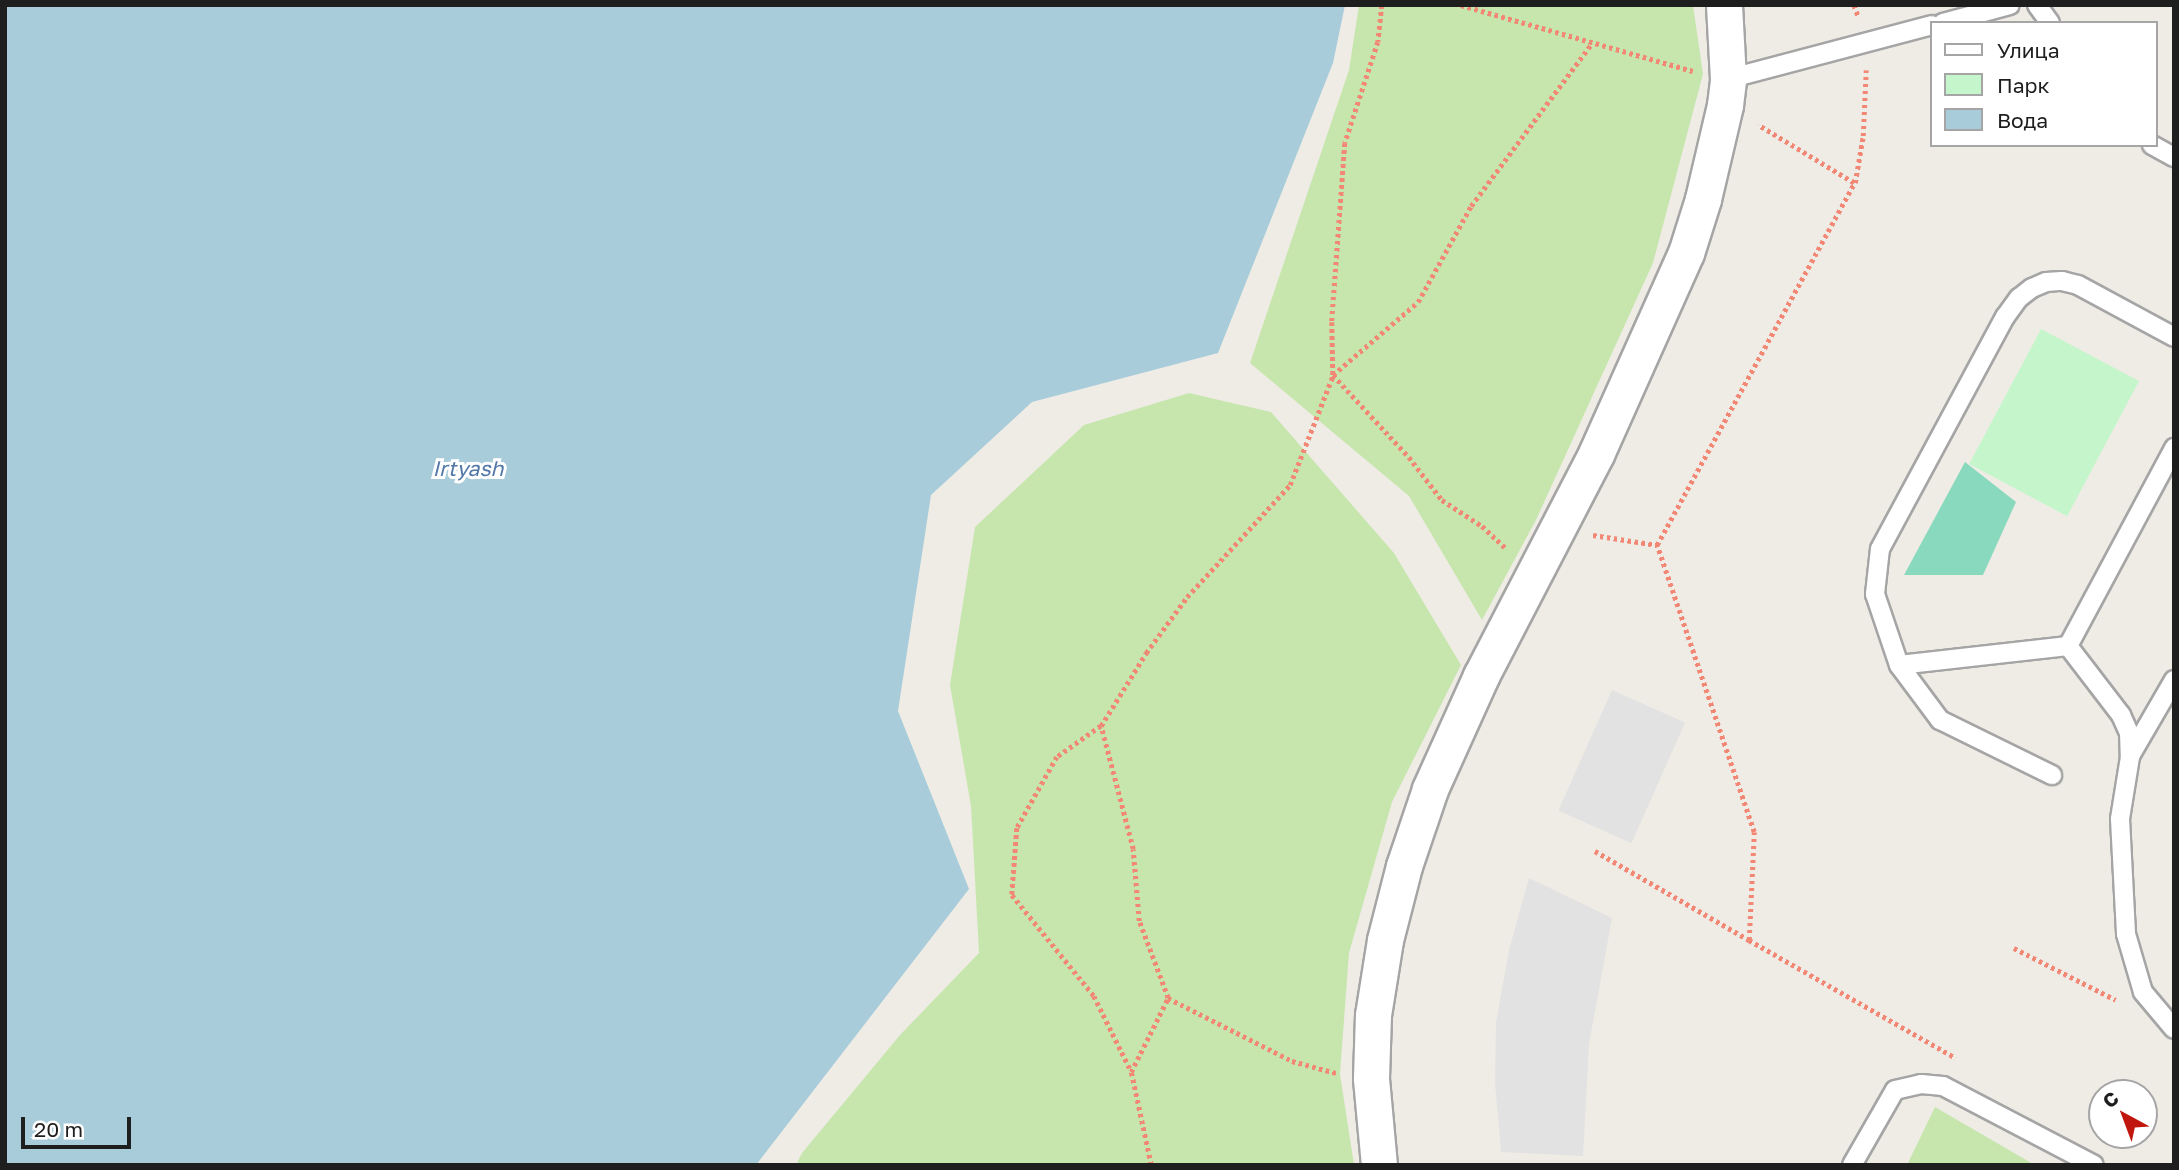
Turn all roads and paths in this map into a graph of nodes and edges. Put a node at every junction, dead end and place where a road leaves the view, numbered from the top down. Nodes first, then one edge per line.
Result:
1 (1381, 5) edge
2 (1461, 5) edge
3 (1724, 5) edge
4 (1854, 5) edge
5 (2010, 5) edge
6 (2037, 5) edge
7 (1950, 21) edge
8 (2049, 21) edge
9 (1930, 26) edge
10 (1867, 42) junction
11 (1592, 43) junction
12 (1726, 92) junction
13 (2156, 147) edge
14 (2174, 157) edge
15 (1854, 183) junction
16 (2174, 337) edge
17 (1333, 375) junction
18 (2174, 448) edge
19 (1558, 529) junction
20 (1657, 545) junction
21 (1532, 574) junction
22 (2068, 646) junction
23 (1899, 665) junction
24 (2174, 680) edge
25 (1101, 726) junction
26 (2130, 757) junction
27 (2052, 775) dead end
28 (1595, 851) dead end
29 (1749, 940) junction
30 (2014, 948) dead end
31 (1168, 998) junction
32 (2124, 1004) dead end
33 (2174, 1029) edge
34 (1956, 1058) dead end
35 (1131, 1072) junction
36 (1371, 1078) junction
37 (1151, 1165) edge
38 (1379, 1165) edge
39 (1852, 1165) edge
40 (2094, 1165) edge

1 - 17 path
2 - 11 path
3 - 12 street
4 - 10 path
5 - 7 lane
6 - 8 lane
9 - 10 lane
10 - 12 lane
10 - 15 path
11 - 12 path
11 - 17 path
12 - 15 path
12 - 19 street
13 - 14 lane
15 - 20 path
16 - 23 lane
17 - 21 path
17 - 25 path
18 - 22 lane
19 - 20 path
19 - 21 street
20 - 29 path
21 - 36 street
22 - 23 lane
22 - 26 lane
23 - 27 lane
24 - 26 lane
25 - 31 path
25 - 35 path
26 - 33 lane
28 - 29 path
29 - 34 path
30 - 32 path
31 - 35 path
31 - 36 path
35 - 37 path
36 - 38 street
39 - 40 lane

